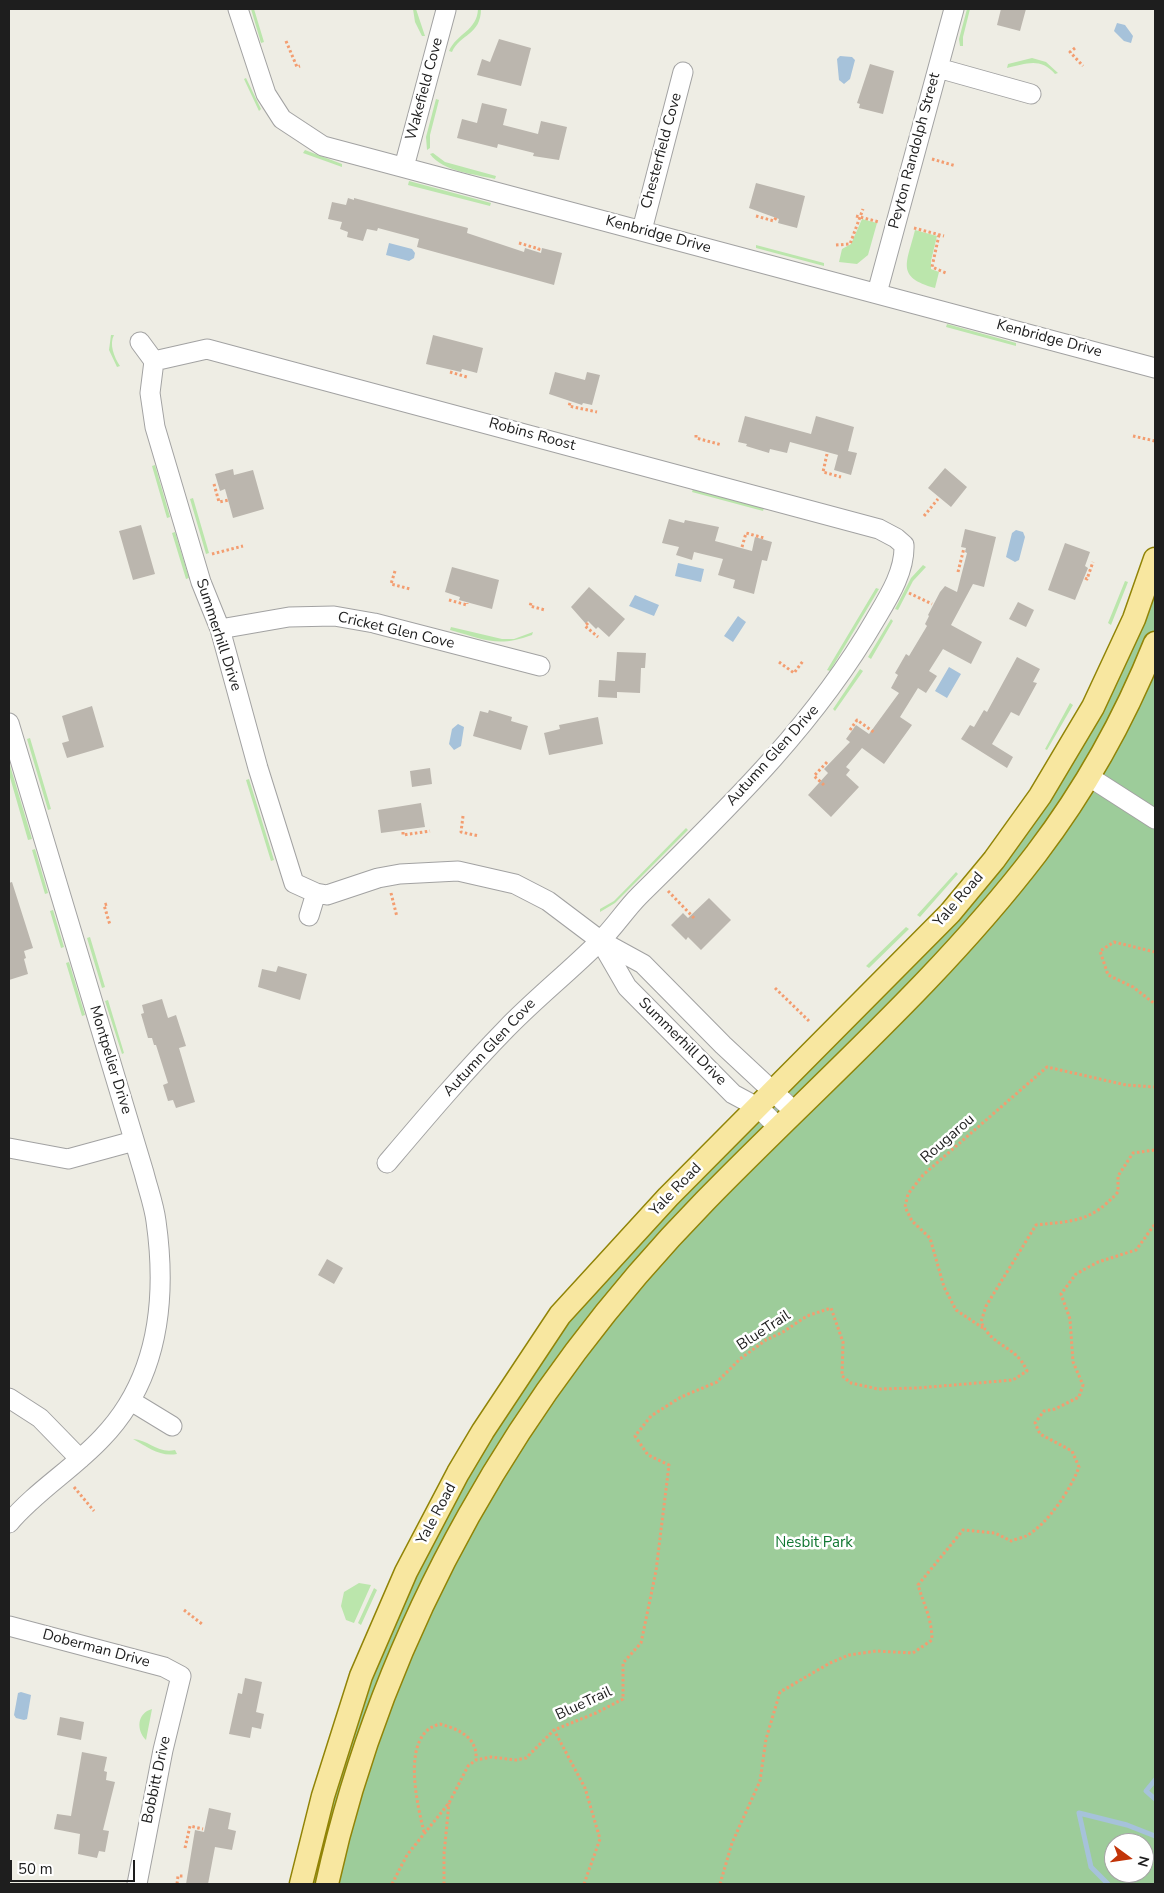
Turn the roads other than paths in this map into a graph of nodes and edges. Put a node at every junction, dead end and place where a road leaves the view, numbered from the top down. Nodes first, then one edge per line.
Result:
1 (238, 9) edge
2 (954, 9) edge
3 (446, 10) dead end
4 (938, 68) junction
5 (683, 72) dead end
6 (1031, 94) dead end
7 (404, 167) junction
8 (642, 230) junction
9 (877, 293) junction
10 (140, 342) dead end
11 (154, 361) junction
12 (1155, 368) edge
13 (904, 546) joint
14 (1155, 559) edge
15 (220, 629) junction
16 (1155, 643) edge
17 (540, 666) dead end
18 (9, 722) edge
19 (1088, 776) junction
20 (1155, 819) edge
21 (316, 893) junction
22 (309, 916) dead end
23 (601, 941) junction
24 (775, 1091) junction
25 (759, 1108) junction
26 (795, 1112) junction
27 (779, 1128) junction
28 (134, 1141) junction
29 (9, 1148) edge
30 (387, 1163) dead end
31 (9, 1398) edge
32 (131, 1401) junction
33 (172, 1426) dead end
34 (80, 1459) junction
35 (9, 1522) edge
36 (9, 1626) edge
37 (181, 1676) joint
38 (137, 1884) edge
39 (301, 1884) edge
40 (327, 1884) edge

1 - 7 street, Kenbridge Drive
2 - 4 street, Peyton Randolph Street
3 - 7 street, Wakefield Cove
4 - 6 street
4 - 9 street, Peyton Randolph Street
5 - 8 street, Chesterfield Cove
7 - 8 street, Kenbridge Drive
8 - 9 street, Kenbridge Drive
9 - 12 street, Kenbridge Drive
10 - 11 street
11 - 13 street, Robins Roost
11 - 15 street, Summerhill Drive
13 - 23 street, Autumn Glen Drive
14 - 24 main road, Yale Road
15 - 17 street, Cricket Glen Cove
15 - 21 street, Summerhill Drive
16 - 19 main road, Yale Road
18 - 28 street, Montpelier Drive
19 - 20 street
19 - 26 main road, Yale Road
21 - 22 street
21 - 23 street, Summerhill Drive
23 - 24 street, Summerhill Drive
23 - 25 street, Summerhill Drive
23 - 30 street, Autumn Glen Cove
24 - 25 main road, Yale Road
24 - 26 street, Summerhill Drive
25 - 27 street, Summerhill Drive
25 - 39 main road, Yale Road
26 - 27 main road, Yale Road
27 - 40 main road, Yale Road
28 - 29 street
28 - 32 street, Montpelier Drive
31 - 34 street
32 - 33 street
32 - 34 street, Montpelier Drive
34 - 35 street, Montpelier Drive
36 - 37 street, Doberman Drive
37 - 38 street, Bobbitt Drive

